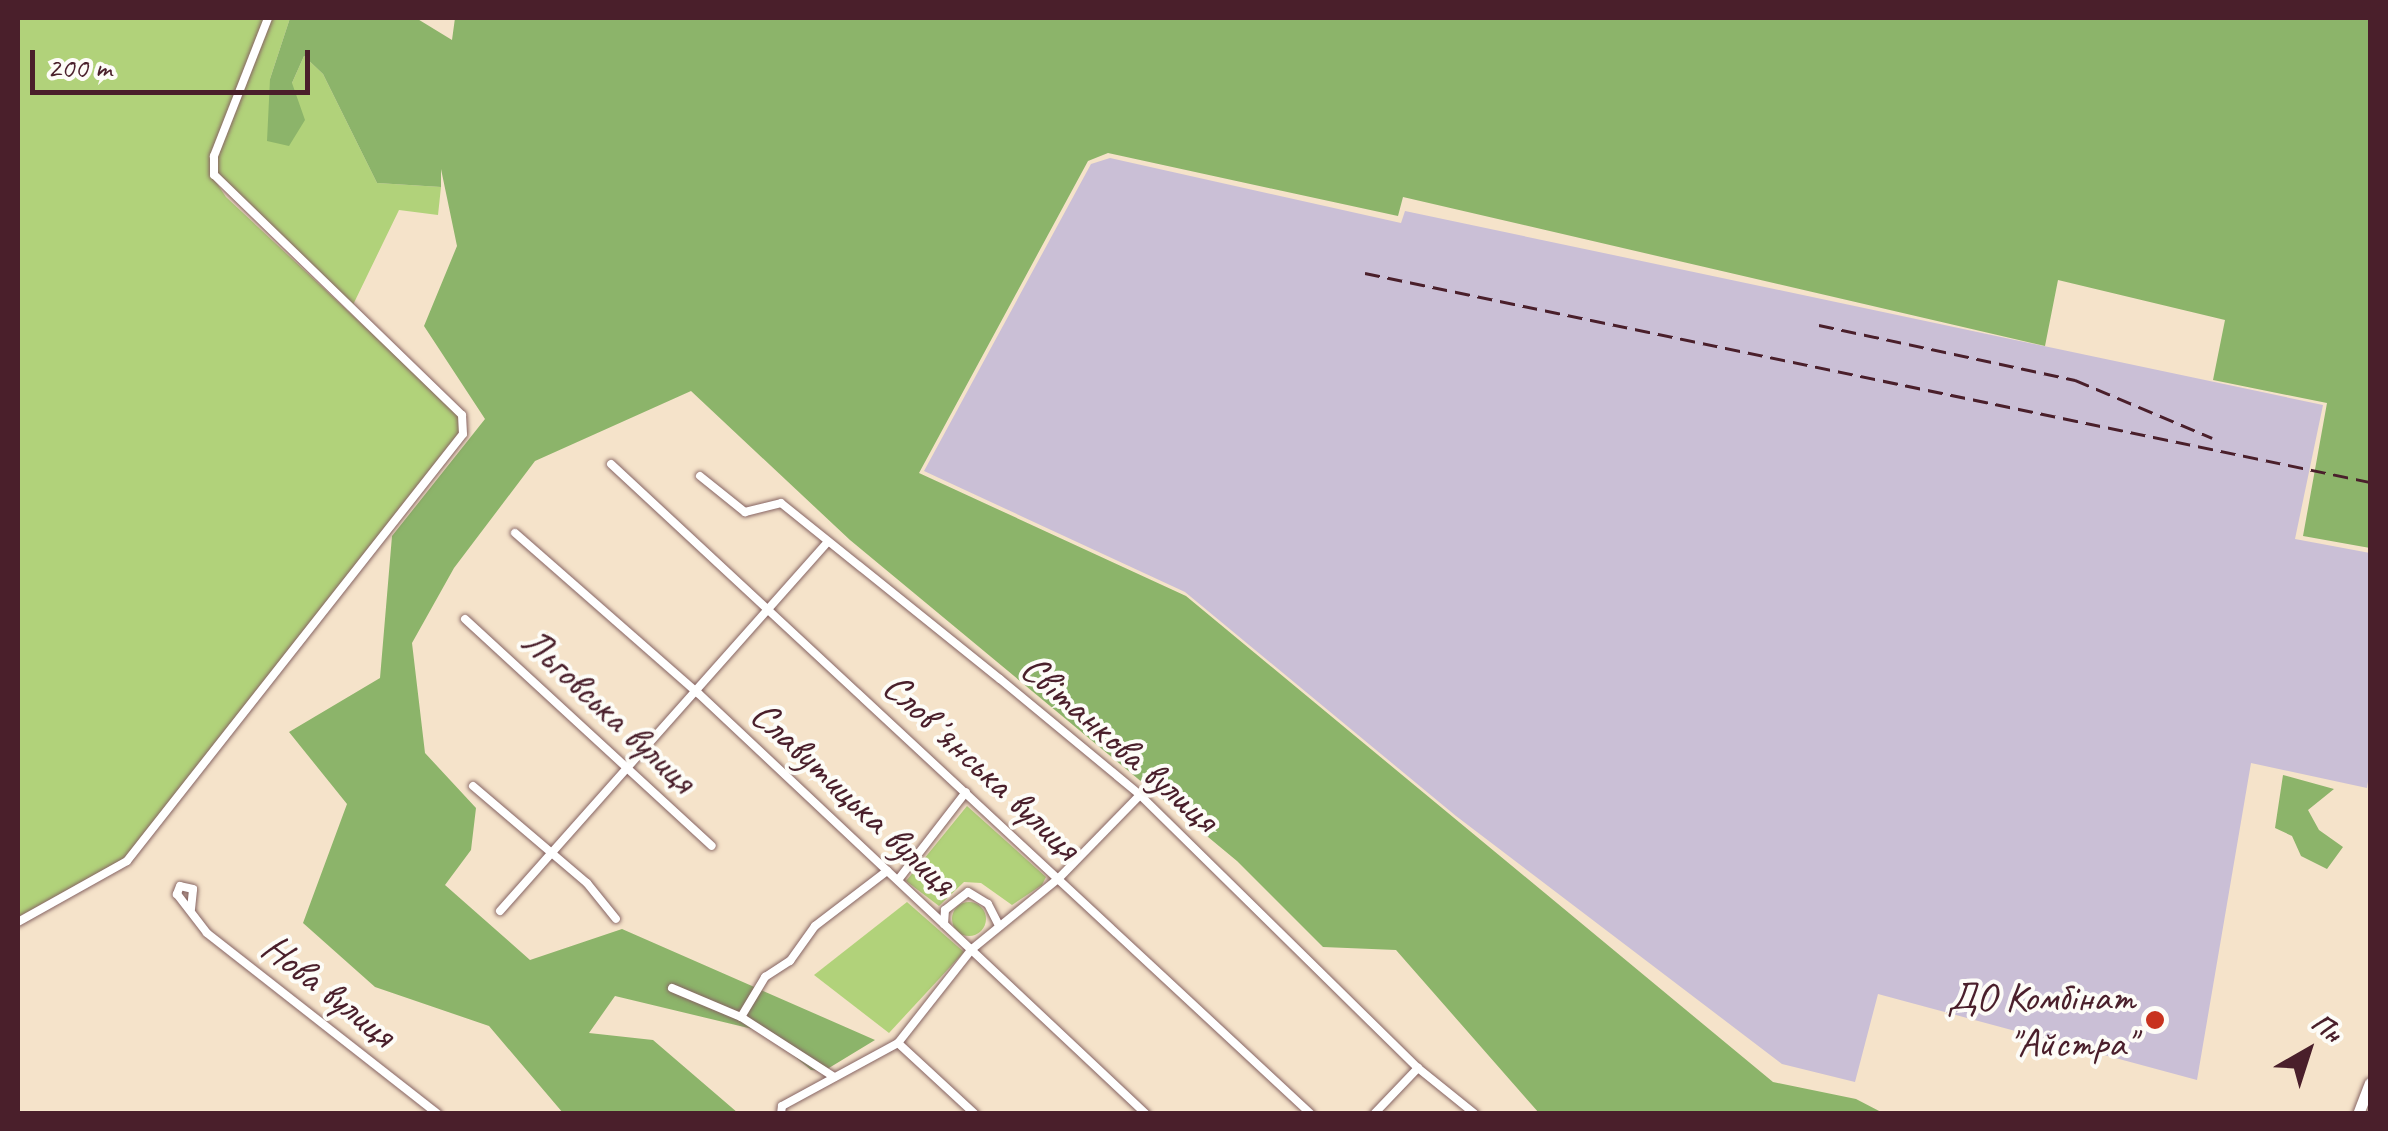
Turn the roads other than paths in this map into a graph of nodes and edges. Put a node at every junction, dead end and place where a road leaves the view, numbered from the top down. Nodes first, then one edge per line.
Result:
1 (268, 18) edge
2 (611, 464) dead end
3 (700, 476) dead end
4 (515, 533) dead end
5 (827, 543) junction
6 (770, 611) junction
7 (465, 619) dead end
8 (698, 693) junction
9 (628, 769) junction
10 (473, 786) dead end
11 (966, 792) junction
12 (1140, 795) junction
13 (712, 846) dead end
14 (553, 853) junction
15 (888, 870) junction
16 (1059, 878) junction
17 (898, 880) junction
18 (191, 908) dead end
19 (500, 912) dead end
20 (616, 918) dead end
21 (18, 922) edge
22 (944, 924) junction
23 (998, 924) junction
24 (972, 950) junction
25 (672, 988) dead end
26 (742, 1017) junction
27 (898, 1043) junction
28 (1418, 1068) junction
29 (834, 1077) junction
30 (2370, 1083) edge
31 (782, 1110) edge
32 (438, 1114) edge
33 (975, 1114) edge
34 (1146, 1114) edge
35 (1311, 1114) edge
36 (1374, 1114) edge
37 (1475, 1114) edge
38 (2358, 1114) edge

1 - 21 street
2 - 6 street, Словʼянська вулиця
3 - 5 street, Світанкова вулиця
4 - 8 street, Славутицька вулиця
5 - 6 street
5 - 12 street, Світанкова вулиця
6 - 8 street
6 - 11 street, Словʼянська вулиця
7 - 9 street, Льговська вулиця
8 - 9 street
8 - 15 street, Славутицька вулиця
9 - 13 street, Льговська вулиця
9 - 14 street
10 - 14 street
11 - 16 street, Словʼянська вулиця
11 - 17 street
12 - 16 street
12 - 28 street, Світанкова вулиця
14 - 19 street
14 - 20 street
15 - 17 street, Славутицька вулиця
15 - 26 street
16 - 23 street
16 - 35 street, Словʼянська вулиця
17 - 22 street, Славутицька вулиця
18 - 32 street, Нова вулиця
22 - 23 street
22 - 24 street, Славутицька вулиця
23 - 24 street
24 - 27 street
24 - 34 street, Славутицька вулиця
25 - 26 street
26 - 29 street
27 - 29 street
27 - 33 street
28 - 36 street
28 - 37 street, Світанкова вулиця
29 - 31 street
30 - 38 main road

